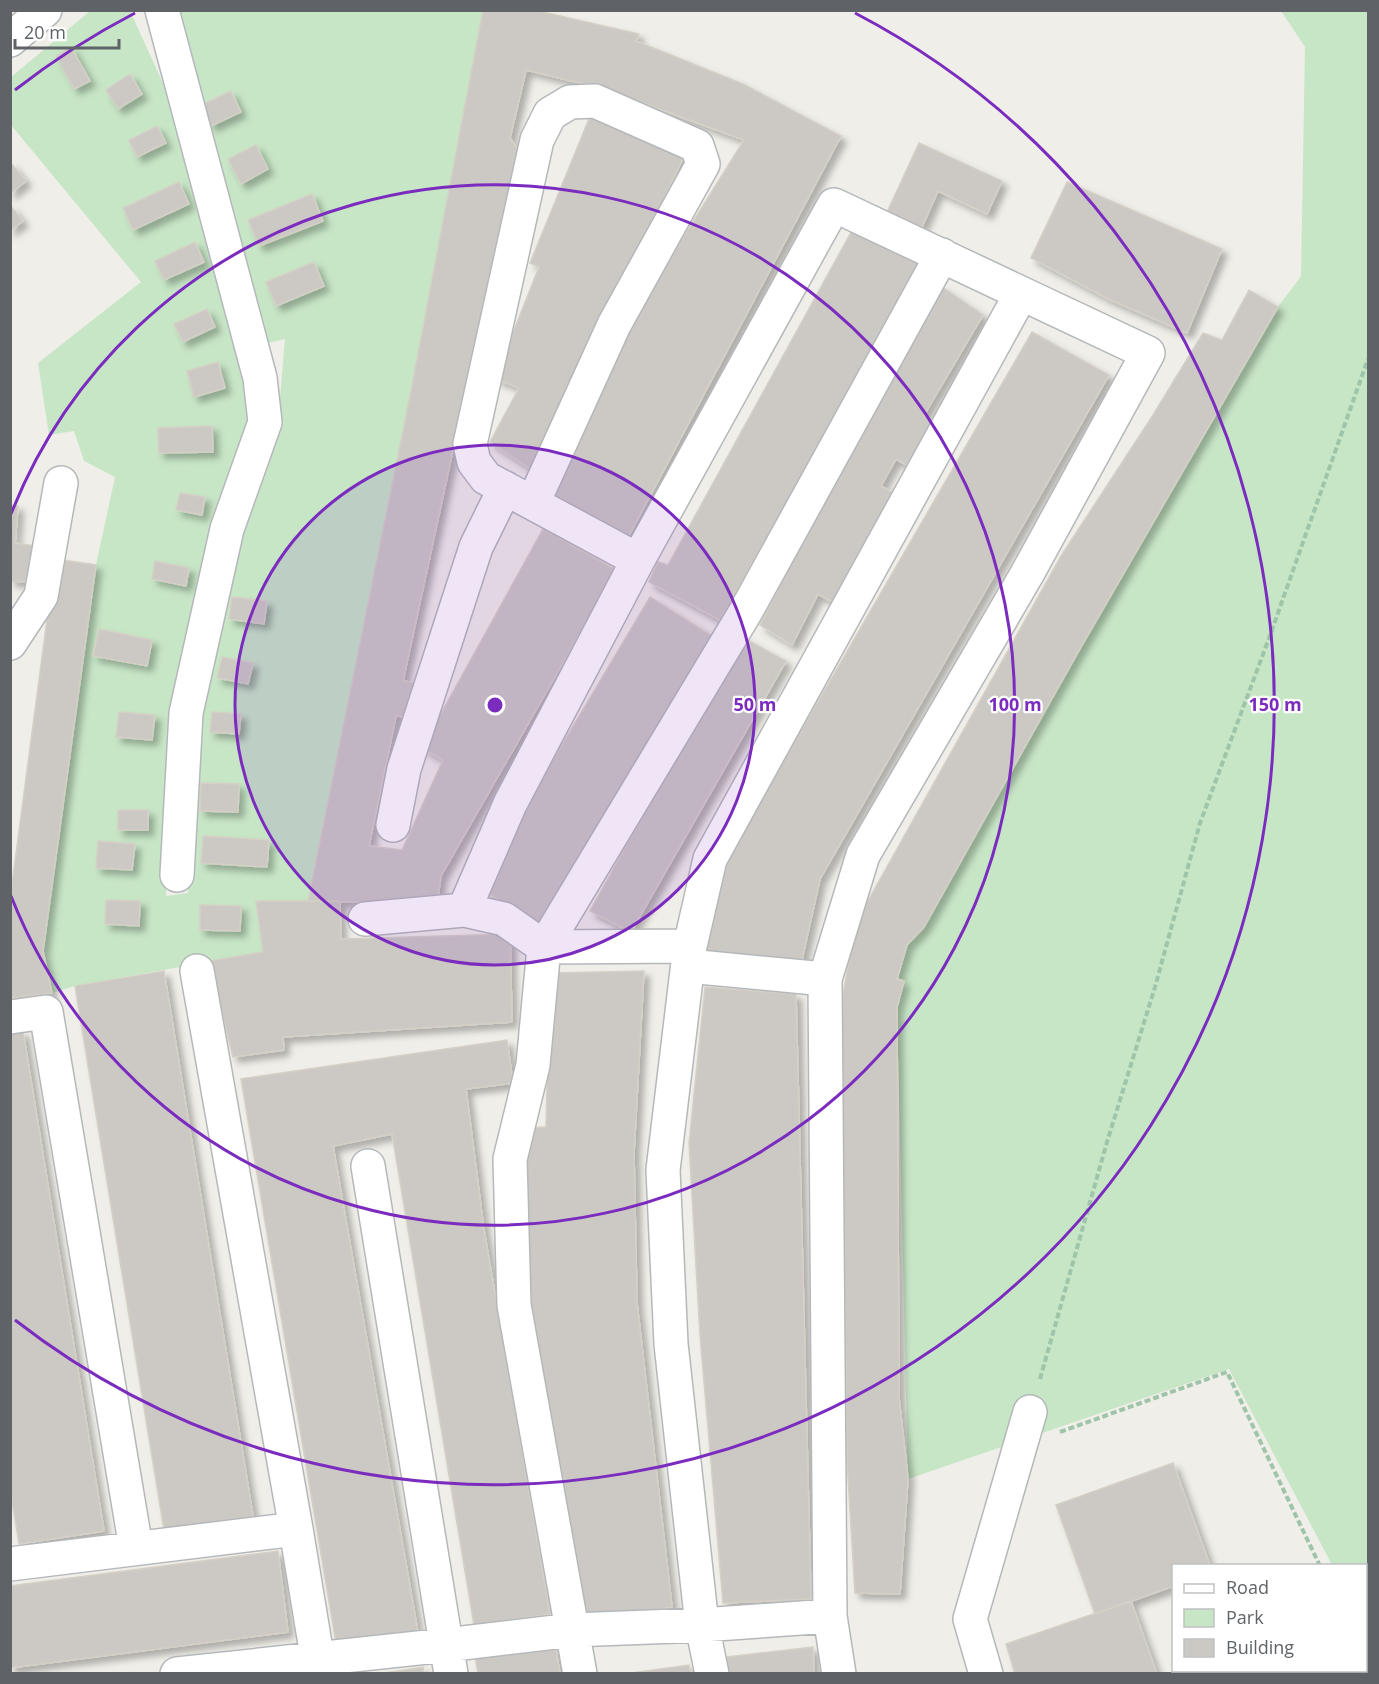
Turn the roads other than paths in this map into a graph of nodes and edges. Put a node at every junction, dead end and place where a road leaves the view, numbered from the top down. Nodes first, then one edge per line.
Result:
1 (45, 10) edge
2 (162, 10) edge
3 (10, 40) edge
4 (942, 255) junction
5 (1021, 294) junction
6 (61, 483) dead end
7 (505, 488) junction
8 (533, 503) junction
9 (638, 560) junction
10 (10, 643) edge
11 (393, 825) dead end
12 (177, 875) dead end
13 (464, 910) junction
14 (365, 919) dead end
15 (544, 947) junction
16 (689, 956) junction
17 (197, 971) dead end
18 (825, 979) junction
19 (10, 1017) edge
20 (368, 1166) dead end
21 (1030, 1413) road end
22 (297, 1529) junction
23 (136, 1548) junction
24 (10, 1564) edge
25 (830, 1616) junction
26 (702, 1625) junction
27 (572, 1630) junction
28 (448, 1659) edge
29 (319, 1666) edge
30 (177, 1674) edge
31 (580, 1674) edge
32 (712, 1674) edge
33 (839, 1674) edge
34 (986, 1674) edge

1 - 3 lane
2 - 12 lane
4 - 5 lane
4 - 9 lane
4 - 15 lane
5 - 16 lane
5 - 18 lane
6 - 10 lane
7 - 8 lane
7 - 8 lane
7 - 11 lane
8 - 9 lane
9 - 13 lane
13 - 14 lane
13 - 15 lane
15 - 16 lane
15 - 27 lane
16 - 18 lane
16 - 26 lane
17 - 22 lane
18 - 25 lane
19 - 23 lane
20 - 28 lane
21 - 34 lane
22 - 23 lane
22 - 29 lane
23 - 24 lane
25 - 26 lane
25 - 33 lane
26 - 27 lane
26 - 32 lane
27 - 28 lane
27 - 31 lane
28 - 29 lane
29 - 30 lane

